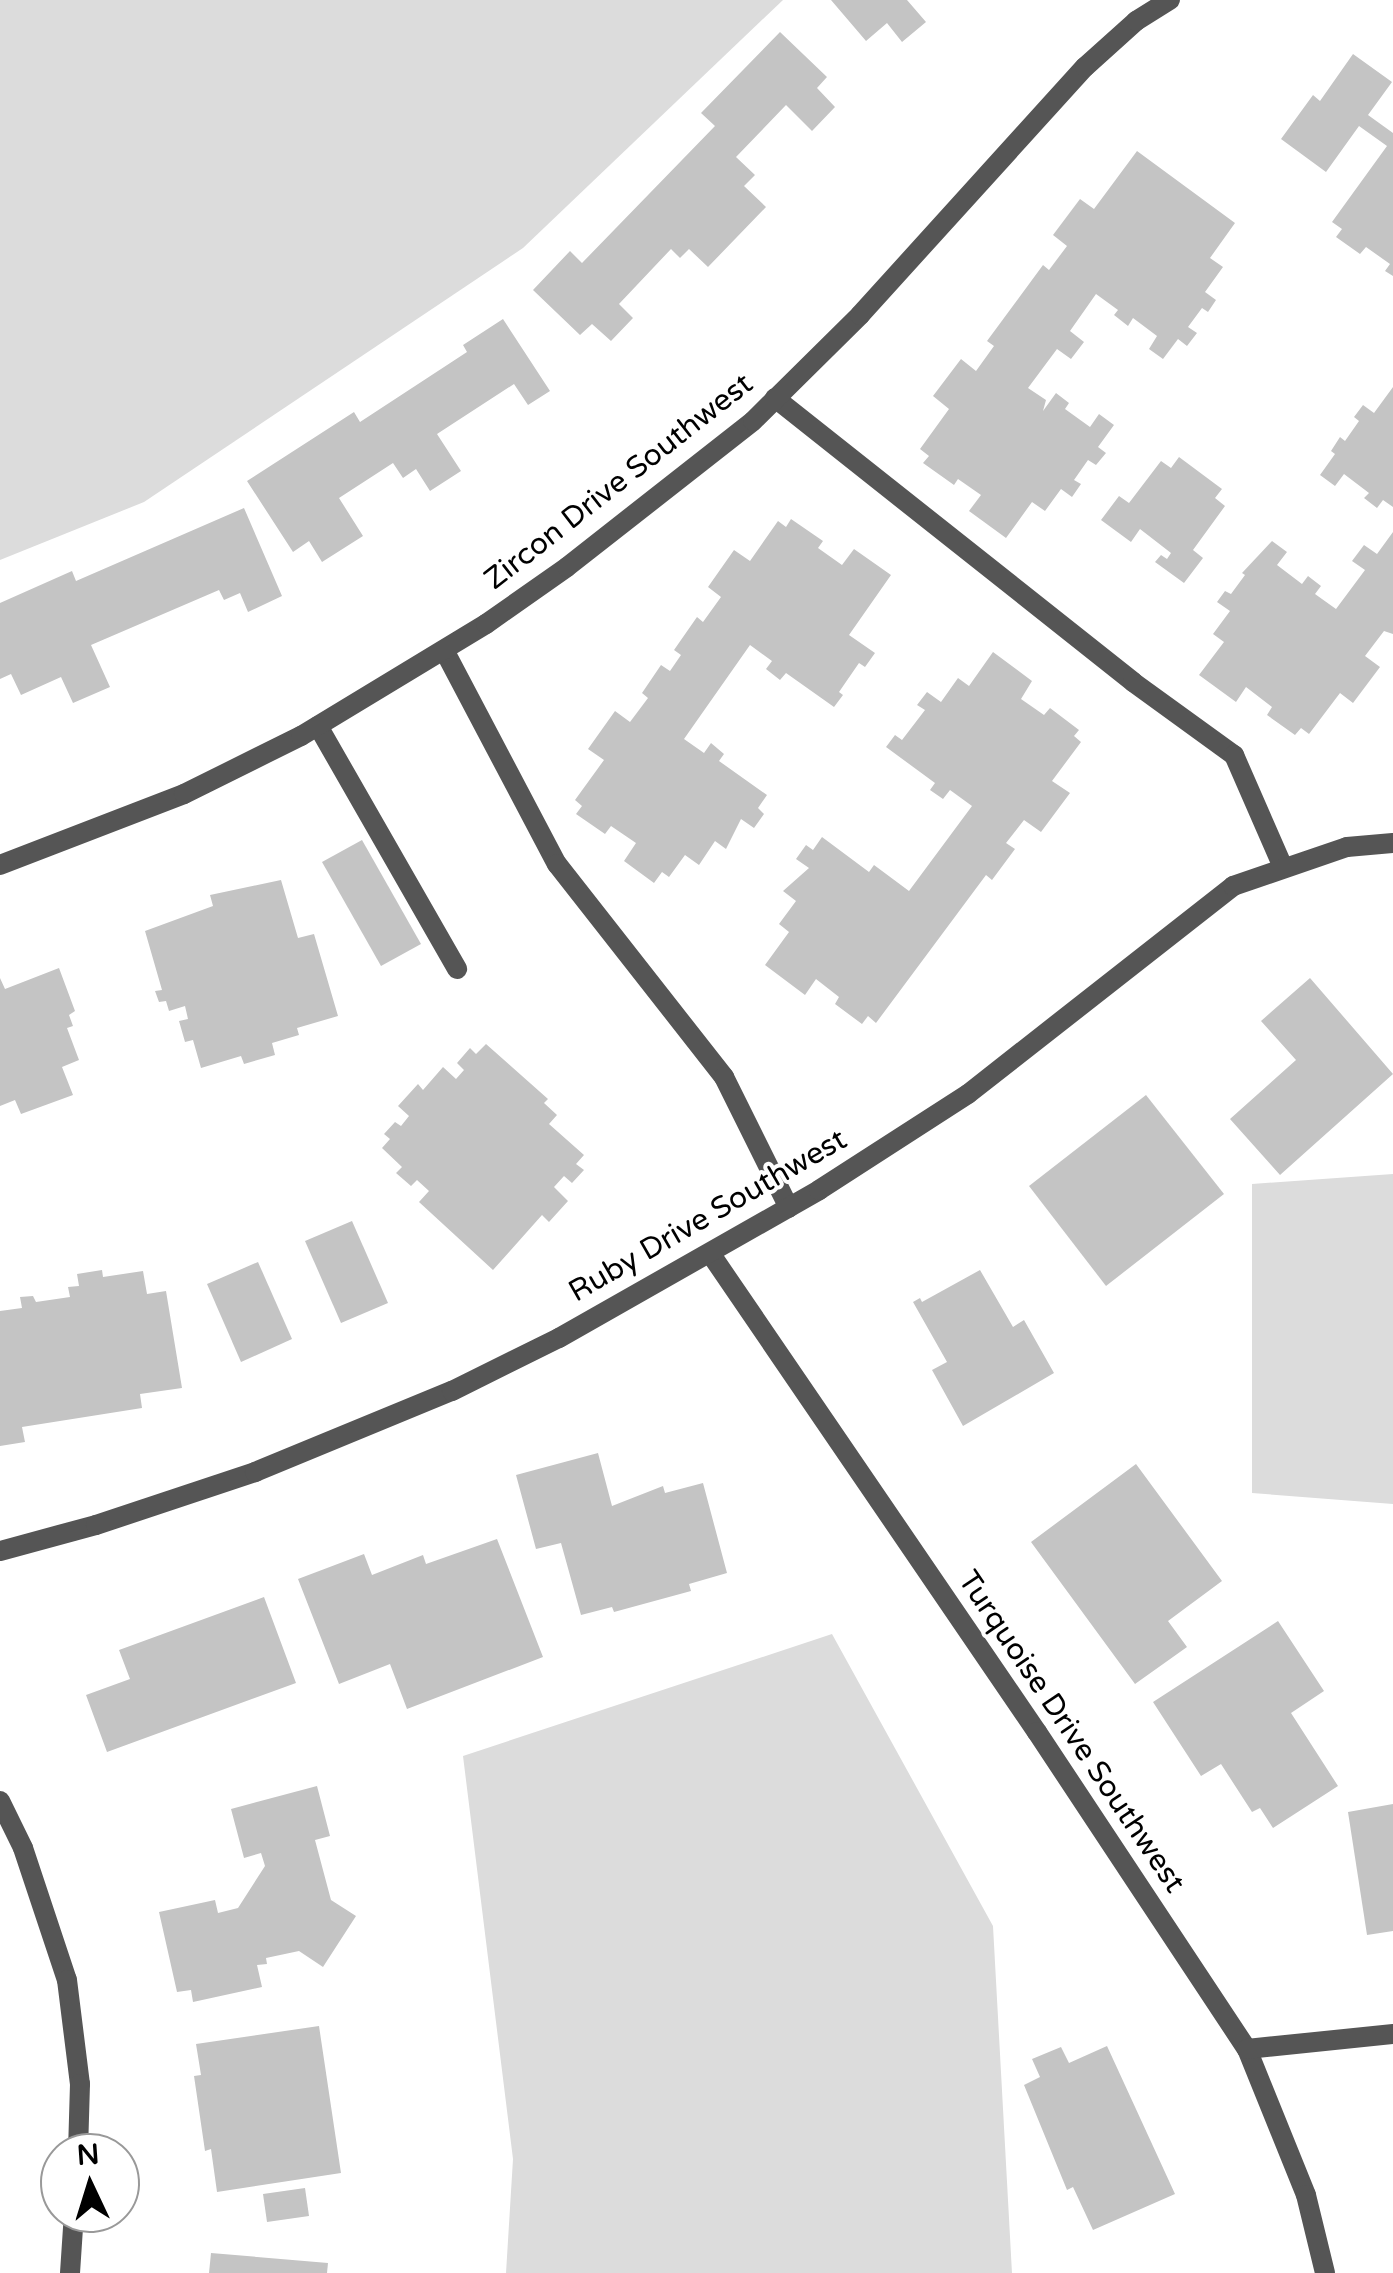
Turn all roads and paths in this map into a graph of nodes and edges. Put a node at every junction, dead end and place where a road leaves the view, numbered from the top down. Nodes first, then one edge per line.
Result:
1 (1170, 0) edge
2 (775, 398) junction
3 (444, 650) junction
4 (318, 726) junction
5 (1393, 843) edge
6 (0, 865) edge
7 (1284, 867) junction
8 (457, 969) dead end
9 (789, 1208) junction
10 (710, 1253) junction
11 (0, 1550) edge
12 (0, 1801) edge
13 (1393, 2034) edge
14 (1247, 2049) junction
15 (79, 2133) edge
16 (73, 2233) edge
17 (70, 2273) edge
18 (1325, 2273) edge

1 - 2 street, Zircon Drive Southwest
2 - 3 street, Zircon Drive Southwest
2 - 7 street
3 - 4 street, Zircon Drive Southwest
3 - 9 street
4 - 6 street, Zircon Drive Southwest
4 - 8 street
5 - 7 street, Ruby Drive Southwest
7 - 9 street, Ruby Drive Southwest
9 - 10 street, Ruby Drive Southwest
10 - 11 street, Ruby Drive Southwest
10 - 14 street, Turquoise Drive Southwest
12 - 15 street
13 - 14 street
14 - 18 street, Turquoise Drive Southwest
16 - 17 street

